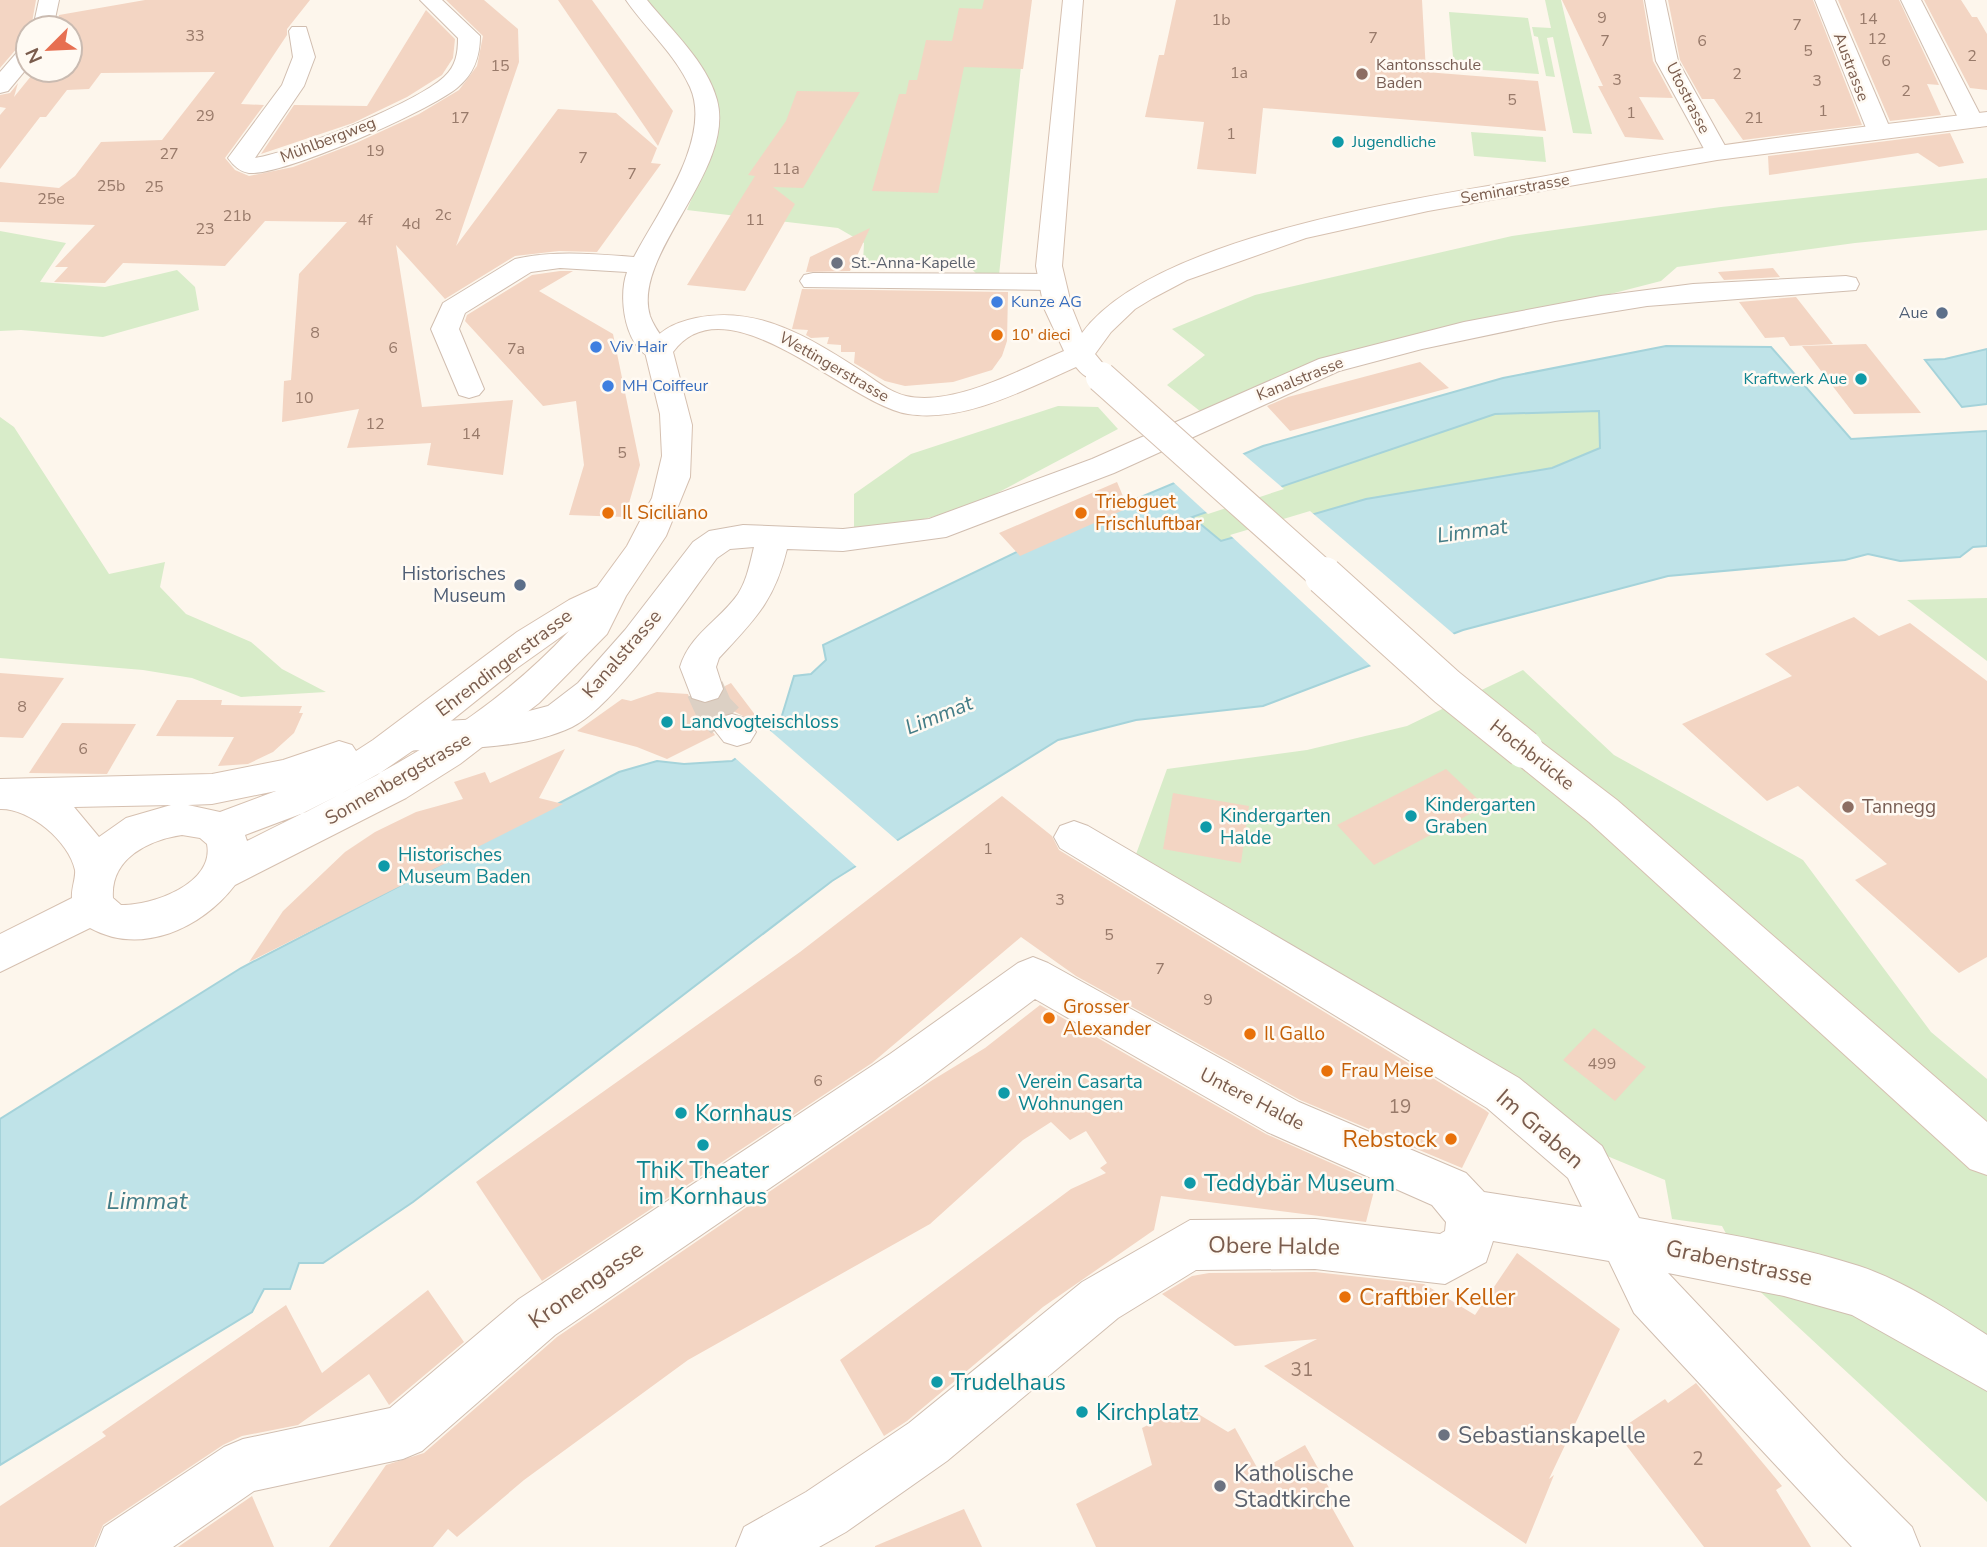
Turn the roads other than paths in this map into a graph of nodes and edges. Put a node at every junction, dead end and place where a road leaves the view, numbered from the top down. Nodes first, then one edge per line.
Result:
1 (430, 0) edge
2 (636, 0) edge
3 (1073, 0) edge
4 (1655, 0) edge
5 (1825, 0) edge
6 (1911, 0) edge
7 (299, 31) dead end
8 (14, 70) edge
9 (0, 86) edge
10 (1979, 120) edge
11 (1880, 133) junction
12 (1717, 153) junction
13 (640, 265) junction
14 (813, 281) dead end
15 (1051, 282) junction
16 (1846, 284) dead end
17 (659, 352) junction
18 (1091, 366) junction
19 (469, 389) dead end
20 (773, 538) junction
21 (608, 596) junction
22 (705, 689) tunnel mouth
23 (477, 734) junction
24 (404, 737) junction
25 (7, 794) edge
26 (154, 807) junction
27 (218, 829) junction
28 (1074, 837) dead end
29 (222, 873) junction
30 (95, 888) junction
31 (0, 954) edge
32 (1033, 976) joint
33 (1987, 1153) edge
34 (1472, 1214) junction
35 (1622, 1239) junction
36 (1987, 1365) edge
37 (124, 1547) edge
38 (764, 1547) edge
39 (1892, 1547) edge

1 - 7 street, Mühlbergweg
2 - 13 street
3 - 15 street
4 - 12 street, Utostrasse
5 - 11 street, Austrasse
6 - 10 street
8 - 9 street
10 - 11 street, Seminarstrasse
11 - 12 street, Seminarstrasse
12 - 18 street, Seminarstrasse
13 - 17 street
13 - 19 street
14 - 15 street
15 - 18 street
16 - 20 street, Kanalstrasse
17 - 18 street, Wettingerstrasse
17 - 21 street
18 - 33 street, Hochbrücke, bridge
20 - 22 street
20 - 23 street, Kanalstrasse
21 - 23 street, Sonnenbergstrasse
21 - 24 street, Ehrendingerstrasse
23 - 24 street, Kanalstrasse
23 - 29 street, Sonnenbergstrasse
24 - 26 street, Ehrendingerstrasse
24 - 27 street, Ehrendingerstrasse
25 - 26 street, Ehrendingerstrasse
25 - 30 street, Ehrendingerstrasse
26 - 27 street
26 - 30 street
27 - 29 street
28 - 35 street, Im Graben
29 - 30 street
30 - 31 street
32 - 34 street, Untere Halde
32 - 37 street, Kronengasse
34 - 35 street, Grabenstrasse
34 - 38 street, Obere Halde
35 - 36 street, Grabenstrasse
35 - 39 street, Im Graben

